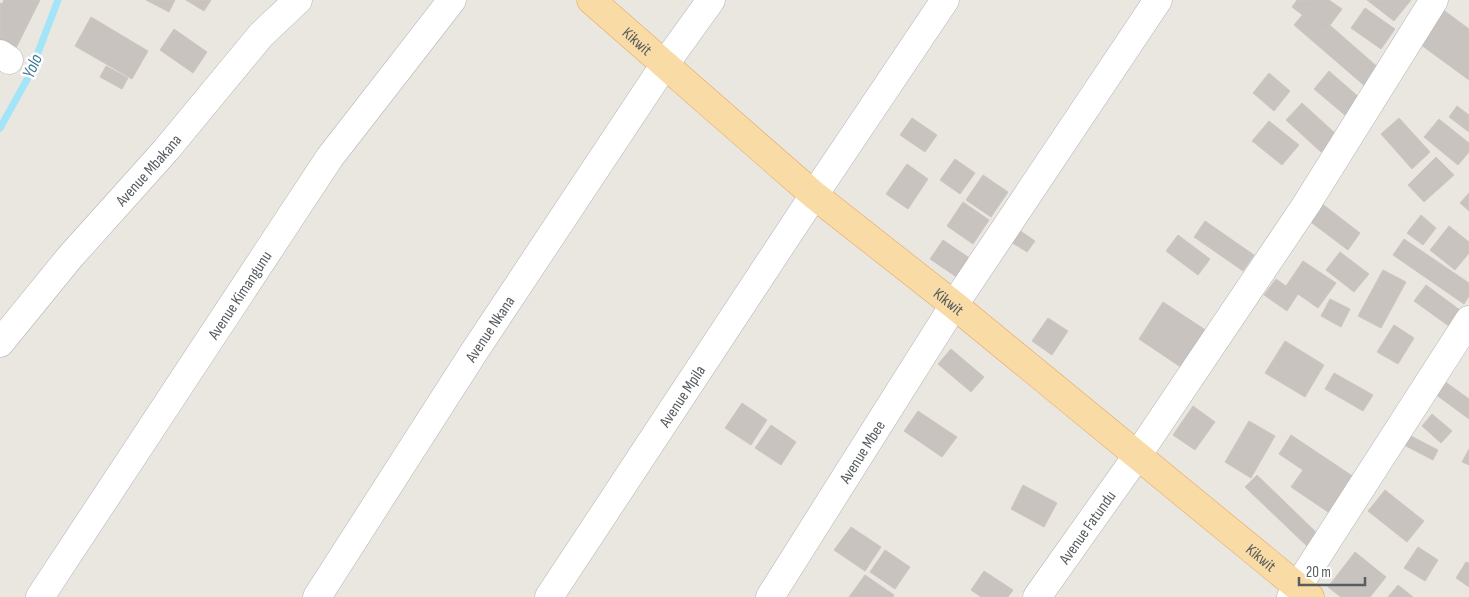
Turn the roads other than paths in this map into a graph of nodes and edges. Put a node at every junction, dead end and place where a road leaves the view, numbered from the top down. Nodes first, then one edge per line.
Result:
1 (298, 0) edge
2 (452, 0) edge
3 (591, 0) edge
4 (711, 0) edge
5 (945, 0) edge
6 (1158, 0) edge
7 (1434, 0) edge
8 (665, 64) junction
9 (814, 195) junction
10 (954, 305) junction
11 (1469, 320) edge
12 (0, 343) edge
13 (1137, 456) junction
14 (1300, 593) edge
15 (40, 597) edge
16 (317, 597) edge
17 (549, 597) edge
18 (770, 597) edge
19 (1038, 597) edge

1 - 12 street, Avenue Mbakana
2 - 15 street, Avenue Kimangunu
3 - 8 main road, Kikwit
4 - 8 street, Avenue Nkana
5 - 9 street, Avenue Mpila
6 - 10 street, Avenue Mbee
7 - 13 street, Avenue Fatundu
8 - 9 main road, Kikwit
8 - 16 street, Avenue Nkana
9 - 10 main road, Kikwit
9 - 17 street, Avenue Mpila
10 - 13 main road, Kikwit
10 - 18 street, Avenue Mbee
11 - 14 street
13 - 14 main road, Kikwit
13 - 19 street, Avenue Fatundu

